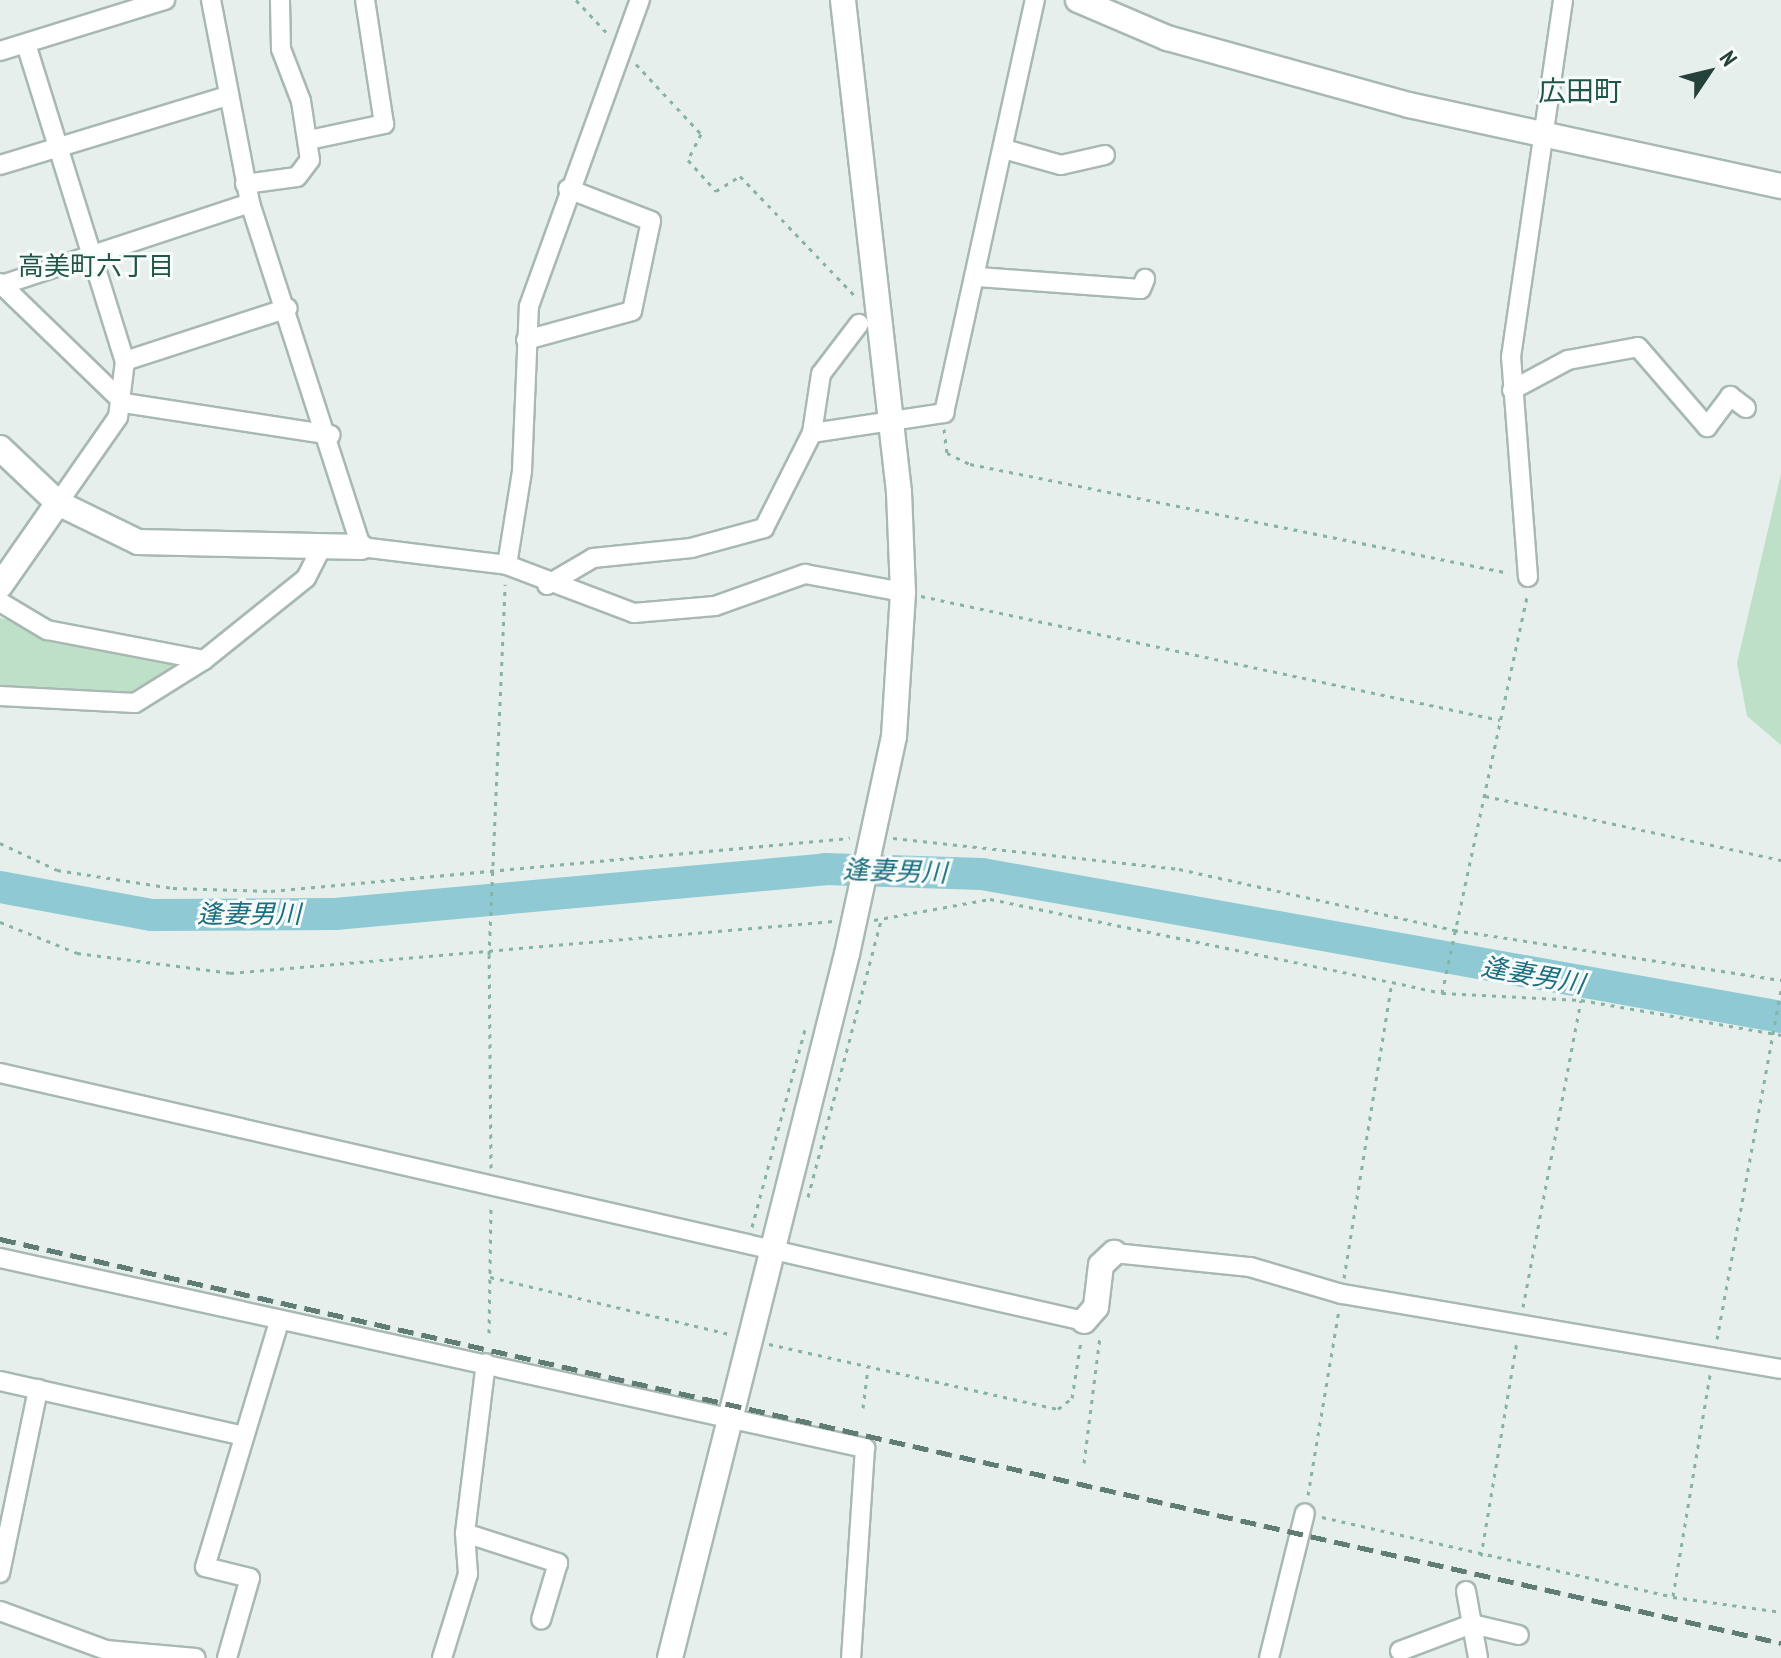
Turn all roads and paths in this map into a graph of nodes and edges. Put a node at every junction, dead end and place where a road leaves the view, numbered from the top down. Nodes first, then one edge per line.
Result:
1 (165, 0) edge
2 (211, 0) edge
3 (280, 0) edge
4 (365, 0) edge
5 (576, 0) edge
6 (640, 0) edge
7 (843, 0) edge
8 (1035, 0) edge
9 (1078, 0) edge
10 (1563, 0) edge
11 (26, 44) junction
12 (618, 45) junction
13 (0, 50) edge
14 (224, 97) junction
15 (1544, 131) junction
16 (309, 140) junction
17 (57, 147) junction
18 (1004, 149) junction
19 (1105, 155) dead end
20 (0, 165) edge
21 (245, 184) junction
22 (1781, 186) edge
23 (568, 189) junction
24 (250, 203) junction
25 (91, 254) junction
26 (978, 277) junction
27 (1145, 279) dead end
28 (1, 284) edge
29 (288, 308) junction
30 (859, 324) joint
31 (526, 340) junction
32 (125, 361) junction
33 (1512, 390) junction
34 (124, 403) junction
35 (1746, 408) dead end
36 (944, 413) junction
37 (892, 422) junction
38 (812, 433) junction
39 (331, 435) junction
40 (0, 448) edge
41 (58, 503) junction
42 (361, 547) junction
43 (321, 549) junction
44 (507, 565) junction
45 (1528, 577) junction
46 (547, 585) junction
47 (0, 586) edge
48 (903, 592) junction
49 (0, 602) edge
50 (204, 660) junction
51 (0, 696) edge
52 (1500, 720) junction
53 (1485, 796) junction
54 (874, 840) junction
55 (0, 843) edge
56 (1781, 860) edge
57 (494, 868) junction
58 (856, 912) junction
59 (881, 920) junction
60 (0, 922) edge
61 (1454, 930) junction
62 (489, 955) junction
63 (1781, 980) edge
64 (1392, 982) junction
65 (1781, 989) edge
66 (1442, 993) junction
67 (1581, 1000) junction
68 (1774, 1034) junction
69 (1781, 1035) edge
70 (0, 1073) edge
71 (491, 1187) junction
72 (785, 1200) junction
73 (774, 1247) junction
74 (1114, 1253) joint
75 (0, 1258) edge
76 (490, 1277) junction
77 (1342, 1294) junction
78 (1090, 1314) junction
79 (279, 1322) junction
80 (1519, 1326) junction
81 (489, 1333) dead end
82 (753, 1340) junction
83 (1713, 1356) junction
84 (486, 1363) junction
85 (868, 1368) junction
86 (1781, 1369) edge
87 (0, 1381) edge
88 (38, 1389) junction
89 (863, 1408) dead end
90 (730, 1423) junction
91 (244, 1436) junction
92 (1084, 1463) dead end
93 (8, 1506) edge
94 (1305, 1513) junction
95 (465, 1533) junction
96 (1481, 1556) junction
97 (0, 1573) edge
98 (1466, 1591) dead end
99 (1673, 1597) junction
100 (0, 1611) edge
101 (1781, 1612) edge
102 (541, 1620) dead end
103 (1472, 1624) junction
104 (1519, 1635) dead end
105 (1400, 1651) dead end
106 (106, 1654) edge
107 (196, 1658) edge
108 (227, 1658) edge
109 (442, 1658) edge
110 (670, 1658) edge
111 (851, 1658) edge
112 (1269, 1658) edge
113 (1478, 1658) edge

1 - 11 street
2 - 14 street
3 - 16 street
4 - 16 street
5 - 12 path
6 - 12 street
7 - 37 street
8 - 18 street
9 - 15 street
10 - 15 street
11 - 13 street
11 - 17 street
12 - 23 street
12 - 30 path
14 - 17 street
14 - 21 street
15 - 22 street
15 - 33 street
16 - 21 street
17 - 20 street
17 - 25 street
18 - 19 street
18 - 26 street
21 - 24 street
23 - 31 street
23 - 31 street
24 - 25 street
24 - 29 street
25 - 28 street
25 - 32 street
26 - 27 street
26 - 36 street
28 - 34 street
29 - 32 street
29 - 39 street
30 - 38 street
31 - 44 street
32 - 34 street
33 - 35 street
33 - 45 street
34 - 39 street
34 - 41 street
36 - 37 street
36 - 45 path
37 - 38 street
37 - 48 street
38 - 46 street
39 - 42 street
40 - 41 street
41 - 43 street
41 - 47 street
42 - 43 street
42 - 44 street
43 - 50 street
44 - 46 street
44 - 57 path
45 - 52 path
46 - 48 street
48 - 52 path
48 - 54 street
49 - 50 street
50 - 51 street
52 - 53 path
53 - 56 path
53 - 61 path
54 - 57 path
54 - 58 street
54 - 61 path
55 - 57 path
57 - 62 path
58 - 59 path
58 - 62 path
58 - 72 street
59 - 64 path
59 - 72 path
60 - 62 path
61 - 63 path
61 - 66 path
62 - 71 path
64 - 66 path
64 - 77 path
65 - 68 path
66 - 67 path
67 - 68 path
67 - 80 path
68 - 69 path
68 - 83 path
70 - 71 street
71 - 73 street
71 - 76 path
72 - 73 street
73 - 78 street
73 - 82 street
74 - 77 street
74 - 78 street
75 - 79 street
76 - 81 path
76 - 82 path
77 - 80 street
77 - 94 path
78 - 85 path
78 - 92 path
79 - 84 street
79 - 91 street
80 - 83 street
80 - 96 path
82 - 85 path
82 - 90 street
83 - 86 street
83 - 99 path
84 - 90 street
84 - 95 street
85 - 89 path
87 - 88 street
88 - 91 street
88 - 93 street
90 - 110 street
90 - 111 street
91 - 108 street
93 - 97 street
94 - 96 path
94 - 112 street
95 - 102 street
95 - 109 street
96 - 99 path
98 - 103 street
99 - 101 path
100 - 106 street
103 - 104 street
103 - 105 street
103 - 113 street
106 - 107 street

